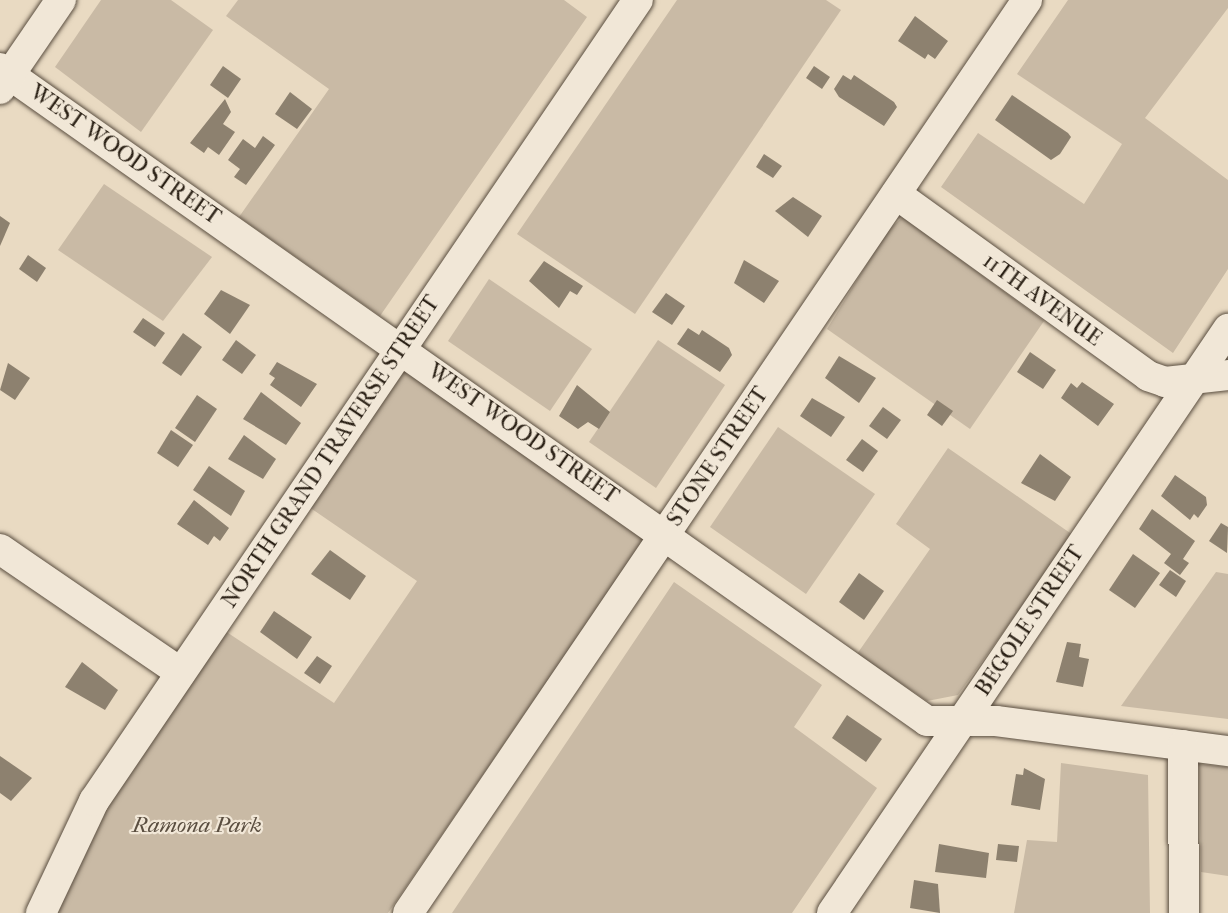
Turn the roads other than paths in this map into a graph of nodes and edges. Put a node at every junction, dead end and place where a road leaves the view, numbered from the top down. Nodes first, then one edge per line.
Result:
1 (61, 0) edge
2 (1027, 0) edge
3 (633, 2) edge
4 (3, 77) edge
5 (896, 194) junction
6 (1228, 328) edge
7 (401, 349) junction
8 (1228, 375) edge
9 (1196, 377) junction
10 (665, 534) junction
11 (0, 549) edge
12 (181, 673) junction
13 (962, 722) junction
14 (1183, 745) junction
15 (1228, 751) edge
16 (41, 913) edge
17 (408, 913) edge
18 (832, 913) edge
19 (1184, 913) edge

1 - 4 street
2 - 5 street, STONE STREET
3 - 7 street, NORTH GRAND TRAVERSE STREET
4 - 7 street, WEST WOOD STREET
5 - 9 street, 11TH AVENUE
5 - 10 street, STONE STREET
6 - 9 street, BEGOLE STREET
7 - 10 street, WEST WOOD STREET
7 - 12 street, NORTH GRAND TRAVERSE STREET
8 - 9 street, 11TH AVENUE
9 - 13 street, BEGOLE STREET
10 - 13 street, WEST WOOD STREET
10 - 17 street, STONE STREET
11 - 12 street
12 - 16 street, NORTH GRAND TRAVERSE STREET
13 - 14 street, WEST WOOD STREET
13 - 18 street, BEGOLE STREET
14 - 15 street, WEST WOOD STREET
14 - 19 street

